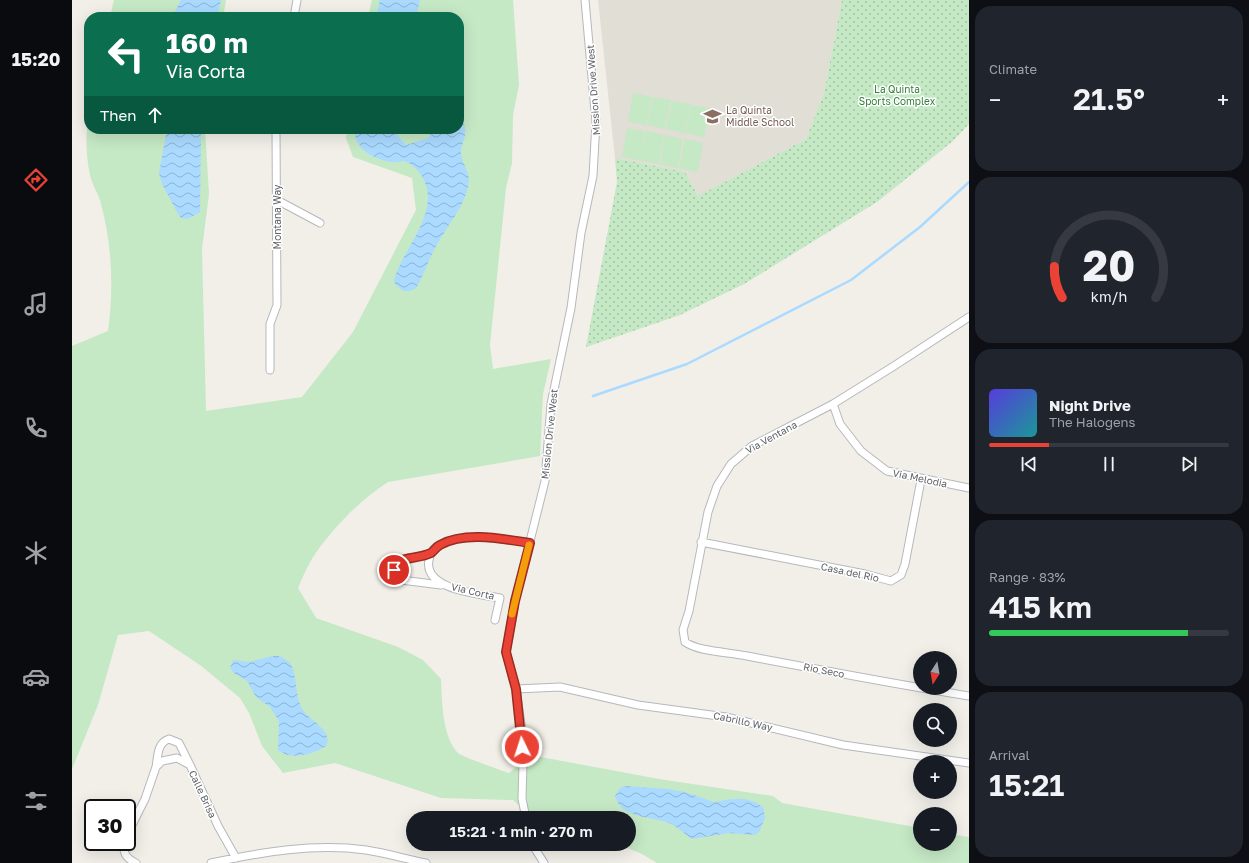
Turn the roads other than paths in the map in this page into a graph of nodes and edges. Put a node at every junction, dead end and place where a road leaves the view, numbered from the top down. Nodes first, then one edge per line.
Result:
1 (298, 0) edge
2 (586, 0) edge
3 (295, 12) edge
4 (276, 134) edge
5 (277, 200) junction
6 (320, 223) dead end
7 (969, 317) edge
8 (270, 370) dead end
9 (832, 404) junction
10 (921, 480) junction
11 (969, 488) edge
12 (701, 542) junction
13 (530, 543) junction
14 (431, 553) junction
15 (447, 586) junction
16 (495, 620) dead end
17 (684, 638) joint
18 (516, 689) junction
19 (969, 696) edge
20 (969, 763) edge
21 (190, 765) junction
22 (156, 767) junction
23 (525, 811) edge
24 (136, 817) edge
25 (124, 851) edge
26 (536, 851) edge
27 (236, 858) junction
28 (136, 863) edge
29 (211, 863) edge
30 (426, 863) edge
31 (544, 863) edge

1 - 3 street
2 - 13 street, Mission Drive West
4 - 5 street, Montana Way
5 - 6 street
5 - 8 street, Montana Way
7 - 9 street, Via Ventana
9 - 10 street, Via Melodia
9 - 12 street, Via Ventana
10 - 11 street, Via Melodia
10 - 12 street, Casa del Rio
12 - 17 street, Via Ventana
13 - 14 street
13 - 18 street, Mission Drive West
14 - 15 street, Via Corta
14 - 15 street
15 - 16 street, Via Corta
17 - 19 street, Rio Seco
18 - 20 street, Cabrillo Way
18 - 23 street, Mission Drive West
21 - 22 street, Calle Brisa
21 - 22 street
21 - 27 street, Calle Brisa
22 - 24 street
25 - 28 street
26 - 31 street
27 - 29 street
27 - 30 street

